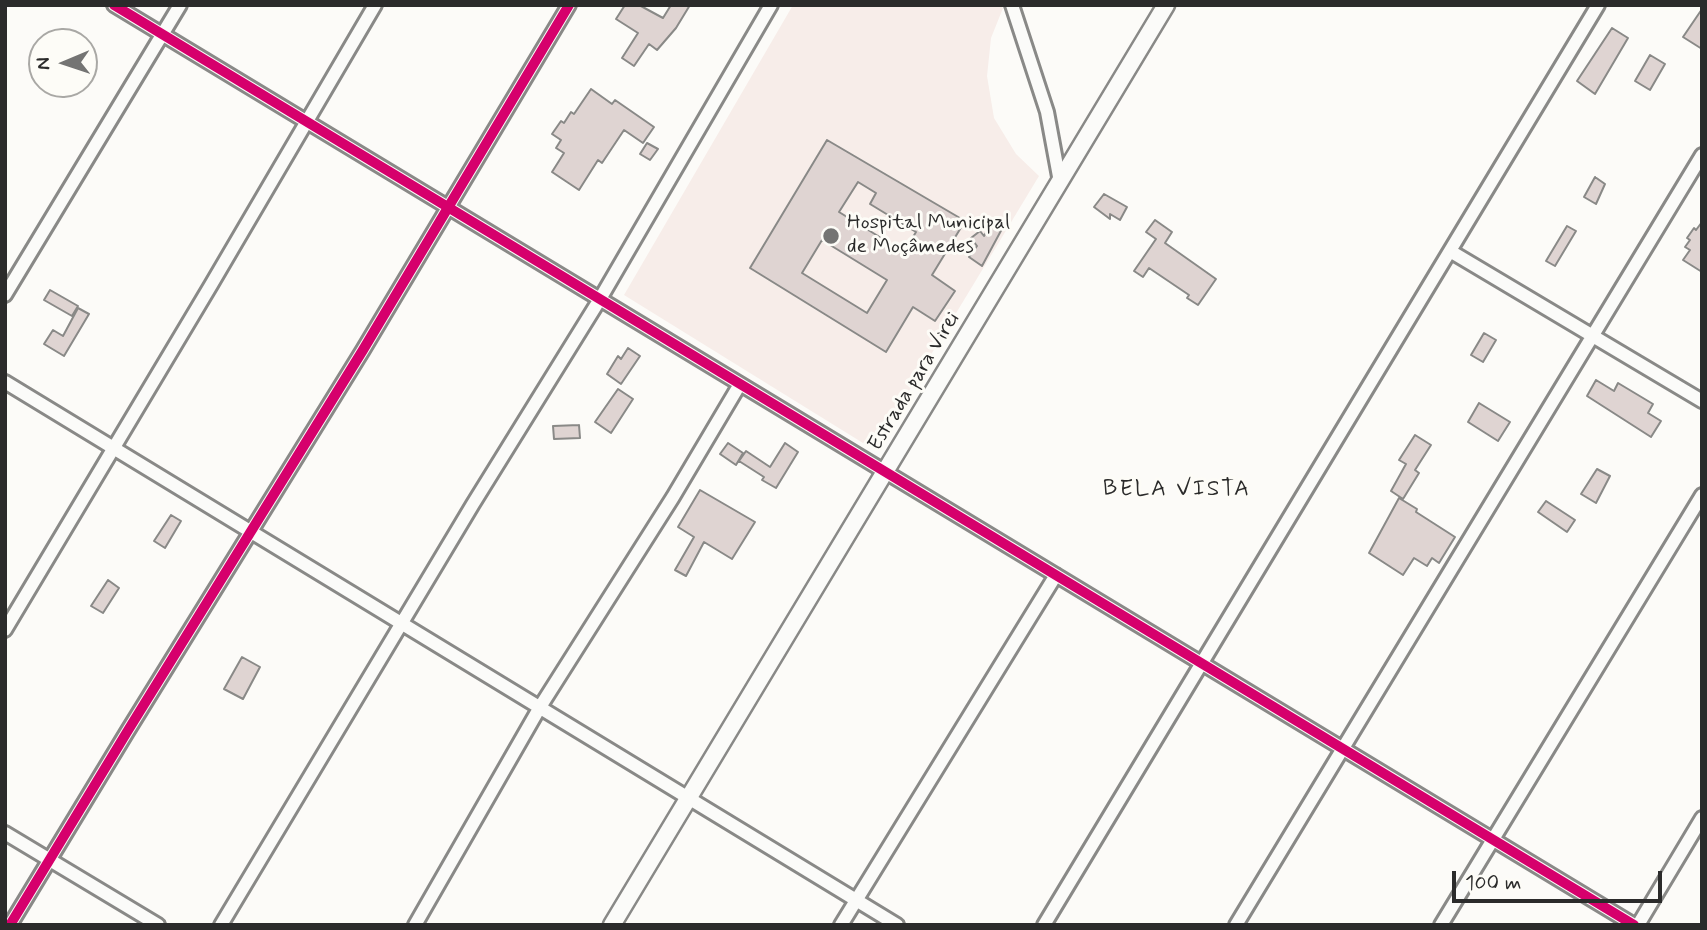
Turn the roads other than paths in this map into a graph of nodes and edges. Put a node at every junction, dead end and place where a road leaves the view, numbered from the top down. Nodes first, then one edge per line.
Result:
1 (114, 5) edge
2 (180, 5) edge
3 (375, 5) edge
4 (569, 5) edge
5 (771, 5) edge
6 (1012, 5) edge
7 (1166, 5) edge
8 (1598, 5) edge
9 (162, 34) junction
10 (307, 122) junction
11 (1702, 155) edge
12 (1060, 181) junction
13 (448, 207) junction
14 (1450, 251) junction
15 (5, 295) edge
16 (600, 299) junction
17 (1592, 336) junction
18 (5, 382) edge
19 (740, 384) junction
20 (1702, 401) edge
21 (114, 448) junction
22 (885, 471) junction
23 (1702, 495) edge
24 (251, 531) junction
25 (1056, 575) junction
26 (402, 623) junction
27 (5, 630) edge
28 (1202, 663) junction
29 (540, 707) junction
30 (1343, 748) junction
31 (689, 797) junction
32 (1702, 818) edge
33 (5, 833) edge
34 (1493, 839) junction
35 (50, 860) junction
36 (857, 900) junction
37 (10, 925) edge
38 (158, 925) edge
39 (221, 925) edge
40 (415, 925) edge
41 (612, 925) edge
42 (841, 925) edge
43 (897, 925) edge
44 (1044, 925) edge
45 (1236, 925) edge
46 (1441, 925) edge
47 (1636, 925) edge

1 - 9 street
2 - 9 street
3 - 10 street
4 - 13 street
5 - 16 street
6 - 12 street
7 - 12 street, Estrada para Virei
8 - 14 street
9 - 10 street
9 - 15 street
10 - 13 street
10 - 21 street
11 - 17 street
12 - 22 street, Estrada para Virei
13 - 16 street
13 - 24 street
14 - 17 street
14 - 28 street
16 - 19 street
16 - 26 street
17 - 20 street
17 - 30 street
18 - 21 street
19 - 22 street
19 - 29 street
21 - 24 street
21 - 27 street
22 - 25 street
22 - 31 street, Estrada para Virei
23 - 34 street
24 - 26 street
24 - 35 street
25 - 28 street
25 - 36 street
26 - 29 street
26 - 39 street
28 - 30 street
28 - 44 street
29 - 31 street
29 - 40 street
30 - 34 street
30 - 45 street
31 - 36 street
31 - 41 street, Estrada para Virei
32 - 47 street
33 - 35 street
34 - 46 street
34 - 47 street
35 - 37 street
35 - 38 street
36 - 42 street
36 - 43 street

